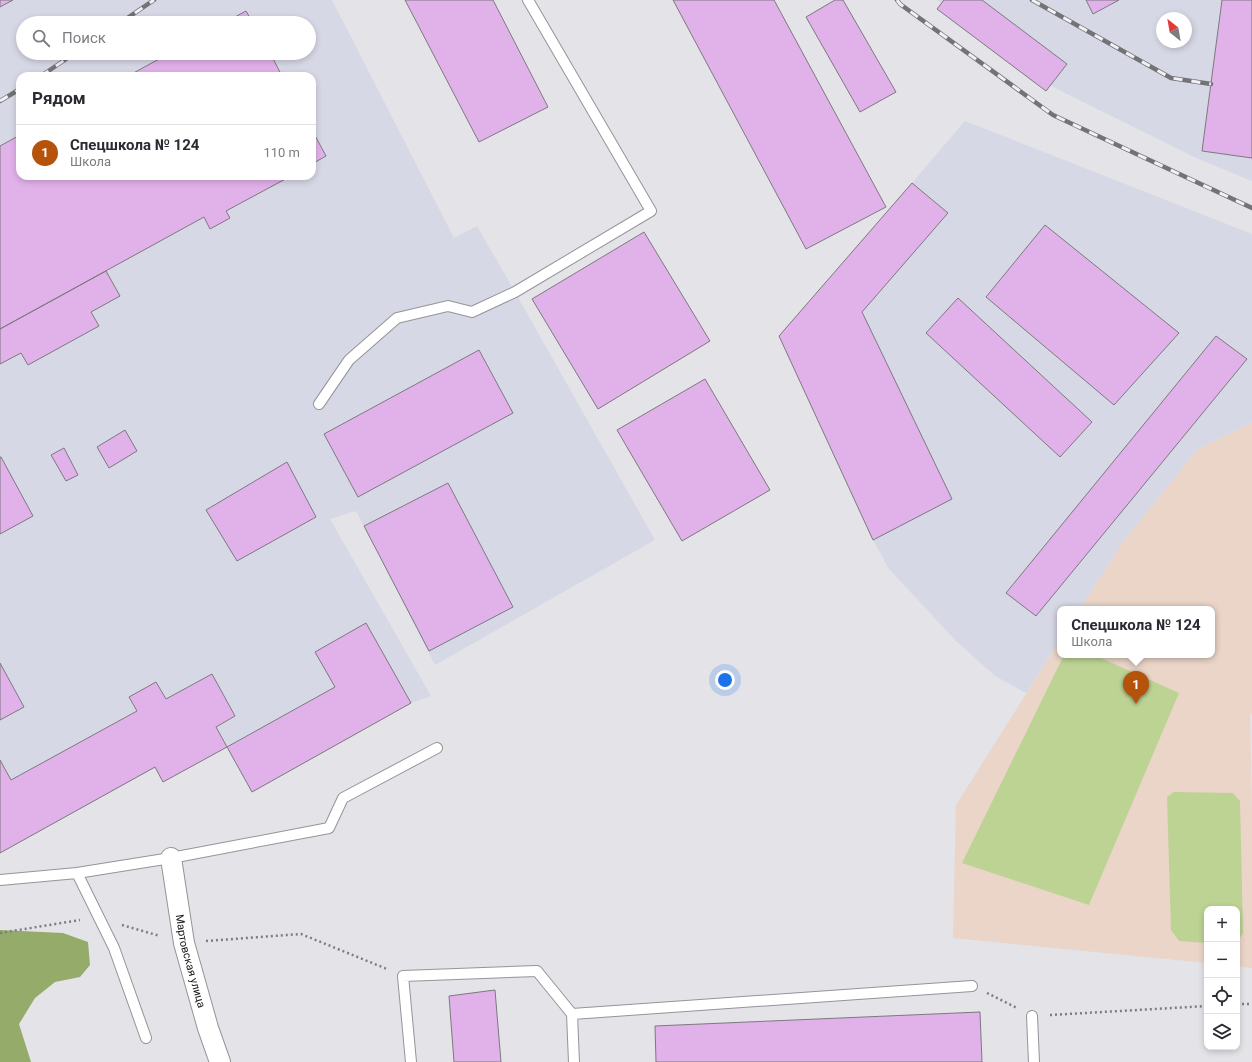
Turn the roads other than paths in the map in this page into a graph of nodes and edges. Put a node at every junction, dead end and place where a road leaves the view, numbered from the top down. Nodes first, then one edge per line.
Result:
1 (528, 0) edge
2 (319, 404) dead end
3 (437, 748) dead end
4 (171, 858) junction
5 (77, 873) junction
6 (0, 880) edge
7 (972, 986) road end
8 (572, 1014) junction
9 (1032, 1016) road end
10 (146, 1038) dead end
11 (220, 1062) edge
12 (411, 1062) edge
13 (574, 1062) edge
14 (1034, 1062) edge

1 - 2 lane
3 - 4 lane
4 - 5 lane
4 - 11 street, Мартовская улица
5 - 6 lane
5 - 10 lane
7 - 8 lane
8 - 12 lane
8 - 13 lane
9 - 14 lane

